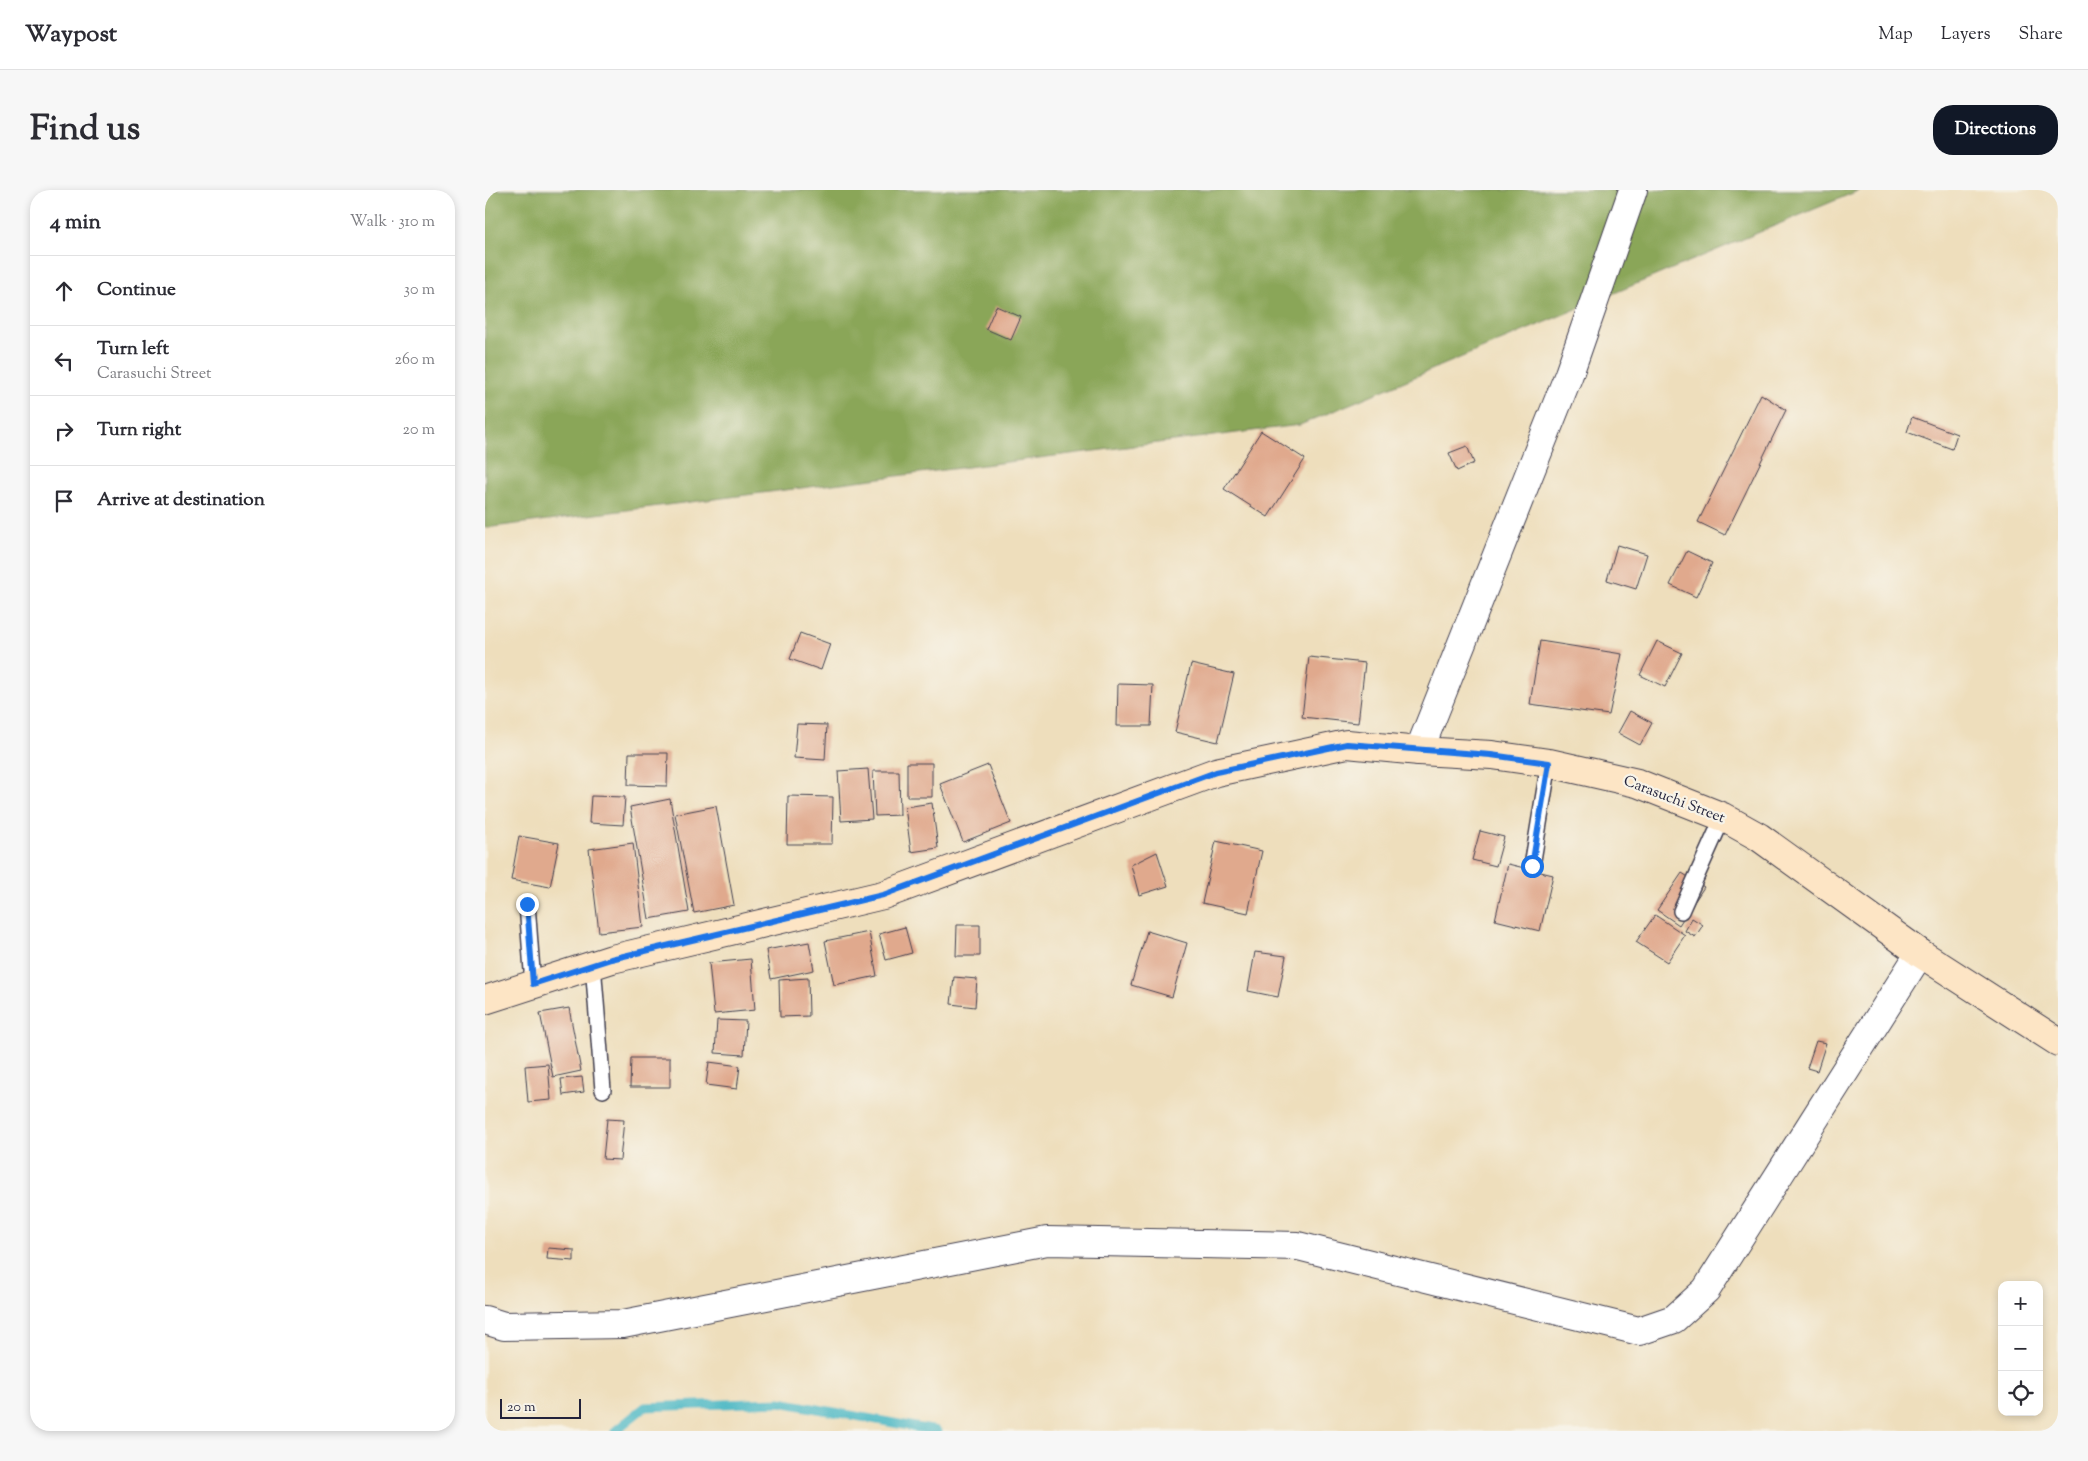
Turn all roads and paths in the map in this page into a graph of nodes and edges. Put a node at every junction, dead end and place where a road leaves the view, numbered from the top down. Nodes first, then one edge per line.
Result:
1 (1633, 190) edge
2 (1419, 751) junction
3 (1549, 763) junction
4 (1723, 817) junction
5 (1532, 866) dead end
6 (527, 904) dead end
7 (1681, 911) dead end
8 (1920, 953) junction
9 (593, 964) junction
10 (533, 984) junction
11 (485, 1000) edge
12 (2058, 1042) edge
13 (603, 1090) dead end
14 (485, 1320) edge

1 - 2 street
2 - 3 street, Carasuchi Street
2 - 9 street, Carasuchi Street
3 - 4 street, Carasuchi Street
3 - 5 lane
4 - 7 lane
4 - 8 street, Carasuchi Street
6 - 10 lane
8 - 12 street, Carasuchi Street
8 - 14 street
9 - 10 street, Carasuchi Street
9 - 13 lane
10 - 11 street, Carasuchi Street

